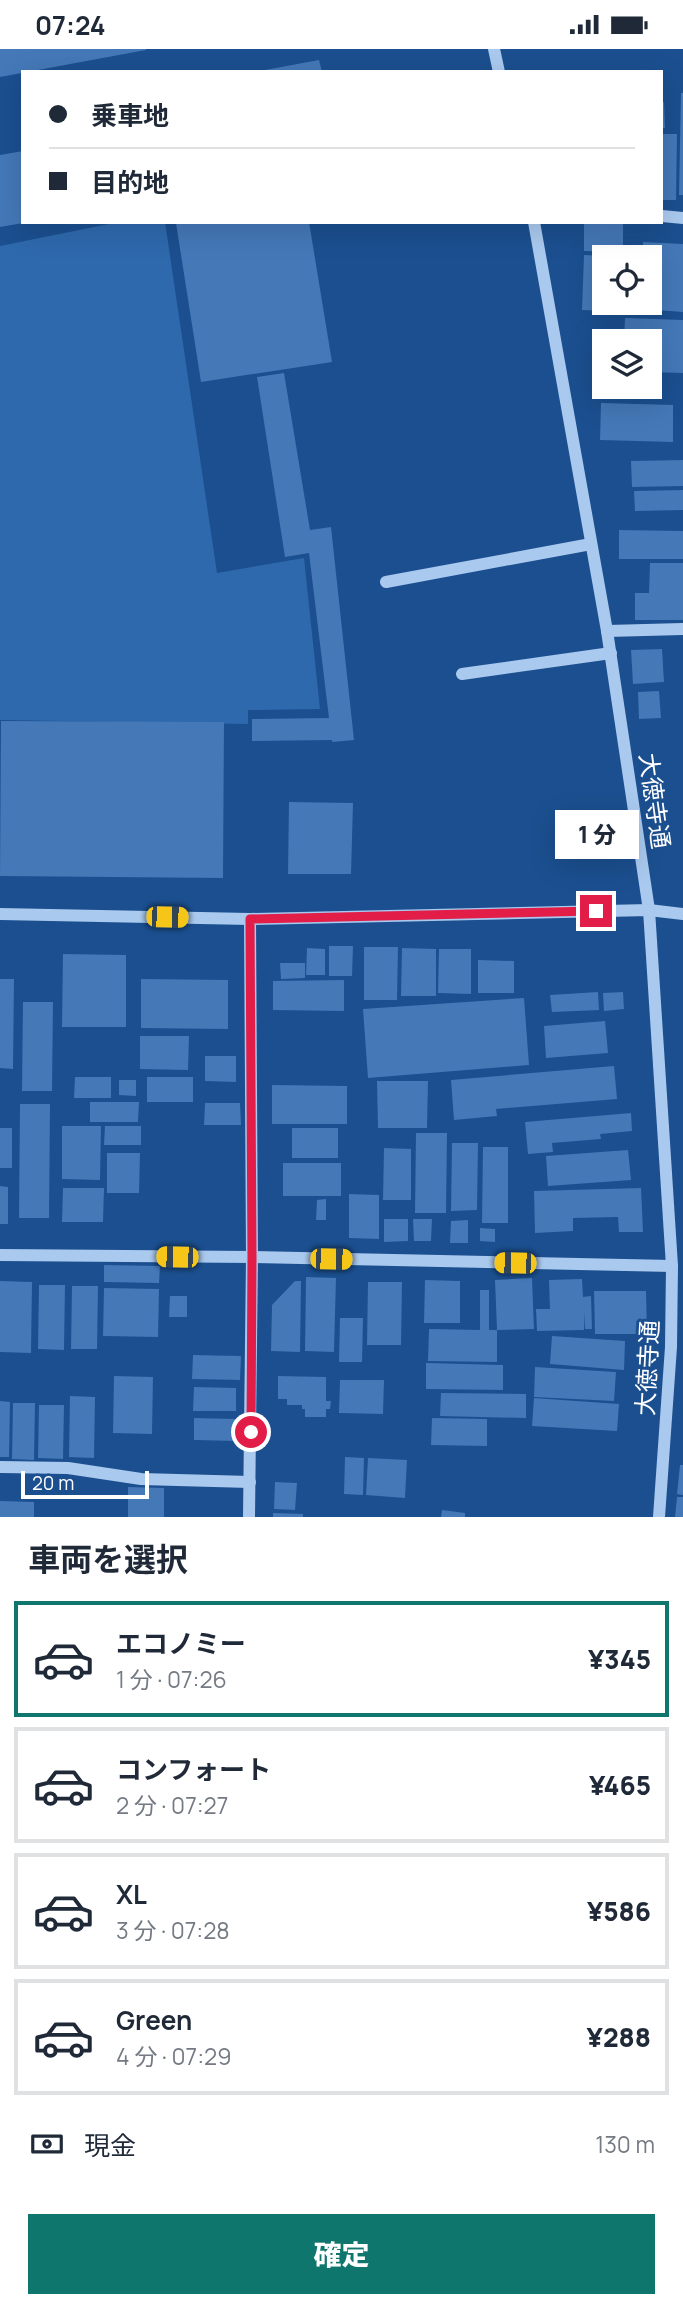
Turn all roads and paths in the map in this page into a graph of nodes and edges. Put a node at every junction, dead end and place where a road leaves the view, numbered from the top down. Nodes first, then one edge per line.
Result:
1 (494, 49) edge
2 (499, 70) edge
3 (663, 216) edge
4 (683, 218) edge
5 (534, 224) edge
6 (591, 544) junction
7 (386, 582) dead end
8 (683, 629) edge
9 (607, 631) junction
10 (611, 653) junction
11 (462, 674) dead end
12 (649, 910) junction
13 (0, 914) edge
14 (683, 914) edge
15 (250, 919) junction
16 (0, 1255) edge
17 (252, 1257) junction
18 (673, 1266) junction
19 (0, 1467) edge
20 (250, 1482) junction
21 (249, 1517) edge
22 (659, 1517) edge

1 - 2 street
3 - 4 street
5 - 6 street, 大徳寺通
6 - 7 street
6 - 9 street, 大徳寺通
8 - 9 street
9 - 10 street, 大徳寺通
10 - 11 street
10 - 12 street, 大徳寺通
12 - 14 street
12 - 15 street
12 - 18 street, 大徳寺通
13 - 15 street
15 - 17 street
16 - 17 street
17 - 18 street
17 - 20 street
18 - 22 street, 大徳寺通
19 - 20 street
20 - 21 street

